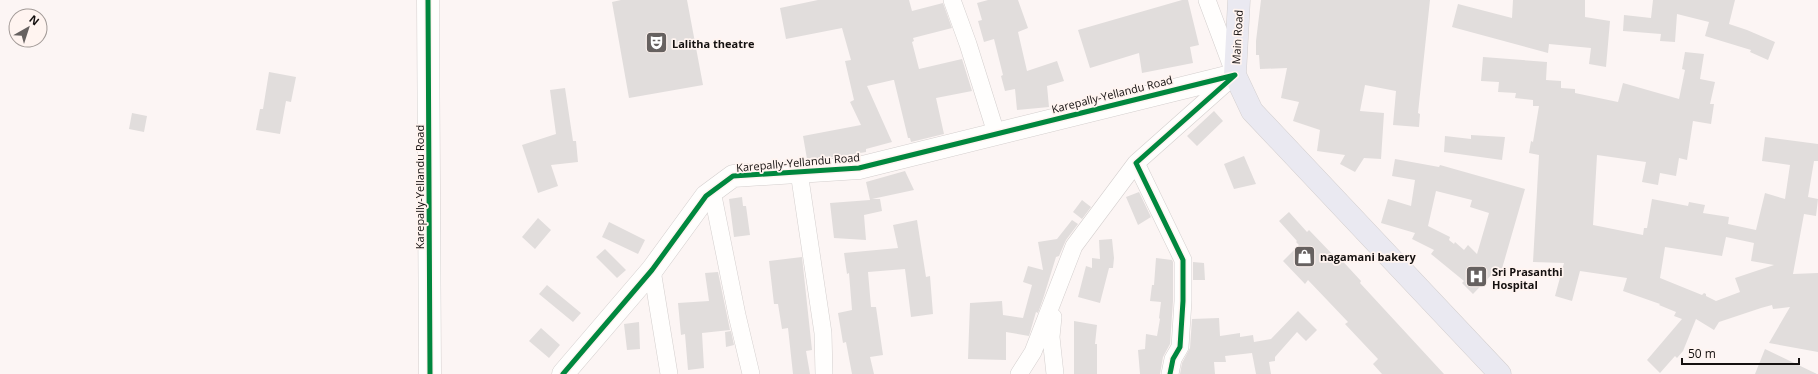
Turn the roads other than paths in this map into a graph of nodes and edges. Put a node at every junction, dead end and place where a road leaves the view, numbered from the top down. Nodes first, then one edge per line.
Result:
1 (428, 0) edge
2 (952, 0) edge
3 (1207, 0) edge
4 (1239, 0) edge
5 (1235, 75) junction
6 (996, 133) junction
7 (1136, 163) junction
8 (799, 172) junction
9 (712, 191) junction
10 (652, 270) junction
11 (1056, 294) junction
12 (430, 374) edge
13 (563, 374) edge
14 (669, 374) edge
15 (751, 374) edge
16 (824, 374) edge
17 (1019, 374) edge
18 (1055, 374) edge
19 (1170, 374) edge
20 (1500, 374) edge

1 - 12 street, Karepally-Yellandu Road
2 - 6 street
3 - 5 street
4 - 5 highway, Main Road
5 - 6 street, Karepally-Yellandu Road
5 - 7 street
5 - 20 highway
6 - 8 street, Karepally-Yellandu Road
7 - 11 street
7 - 19 street
8 - 9 street, Karepally-Yellandu Road
8 - 16 street
9 - 10 street, Karepally-Yellandu Road
9 - 15 street
10 - 13 street, Karepally-Yellandu Road
10 - 14 street
11 - 17 street
11 - 18 street

